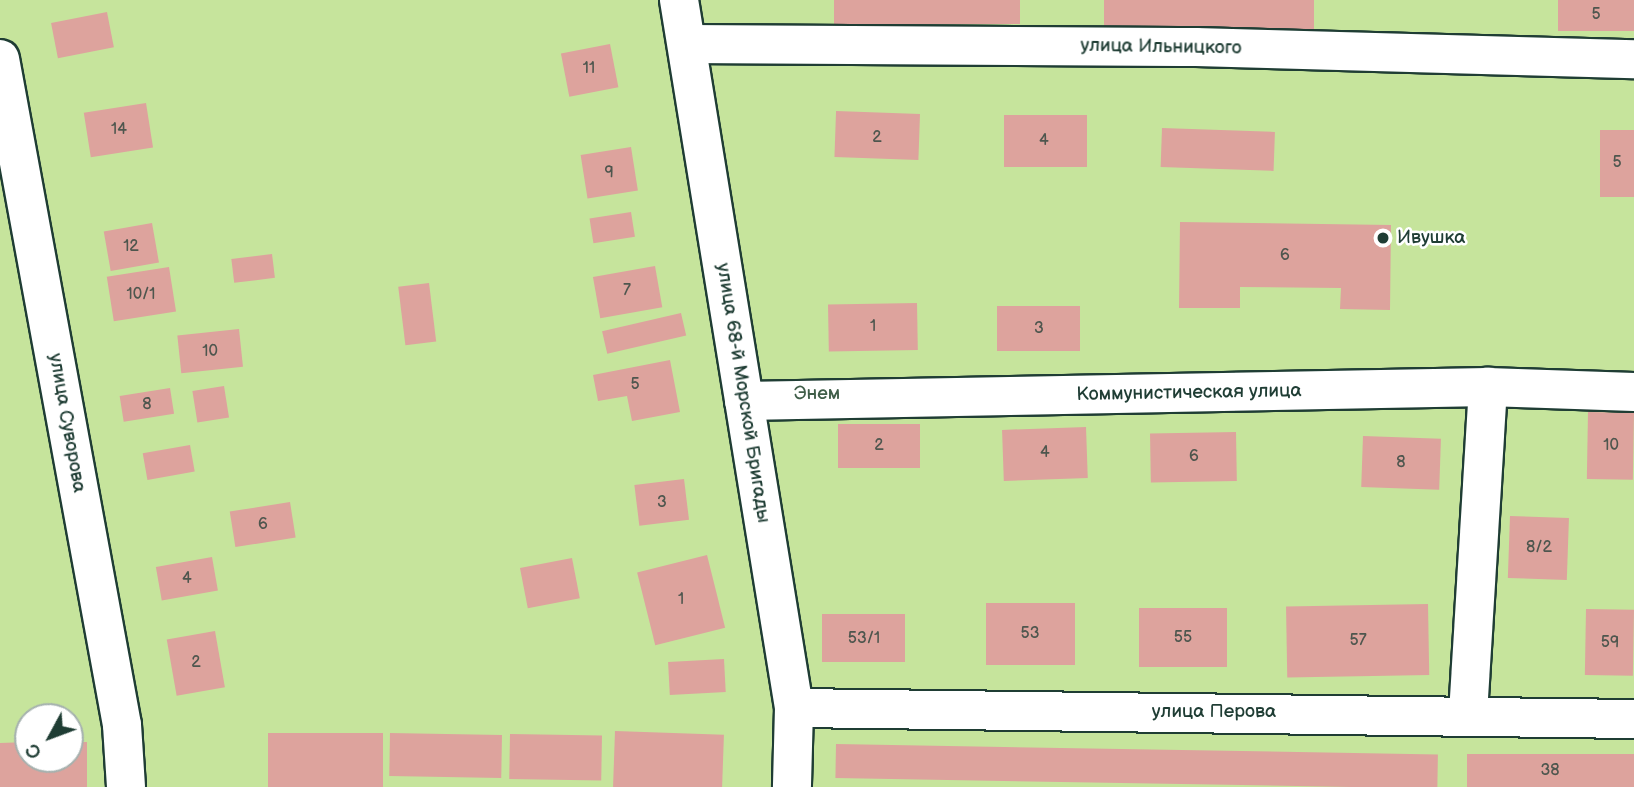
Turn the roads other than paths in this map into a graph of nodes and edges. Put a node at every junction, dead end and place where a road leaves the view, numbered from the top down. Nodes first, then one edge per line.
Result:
1 (679, 0) edge
2 (687, 44) junction
3 (0, 60) edge
4 (1634, 60) edge
5 (1488, 387) junction
6 (1634, 392) edge
7 (744, 401) junction
8 (793, 708) junction
9 (1468, 714) junction
10 (1634, 719) edge
11 (126, 787) edge
12 (792, 787) edge

1 - 2 street, улица 68-й Морской Бригады
2 - 4 street, улица Ильницкого
2 - 7 street, улица 68-й Морской Бригады
3 - 11 street, улица Суворова
5 - 6 street, Коммунистическая улица
5 - 7 street, Коммунистическая улица
5 - 9 street
7 - 8 street, улица 68-й Морской Бригады
8 - 9 street, улица Перова
8 - 12 street, улица 68-й Морской Бригады
9 - 10 street, улица Перова

